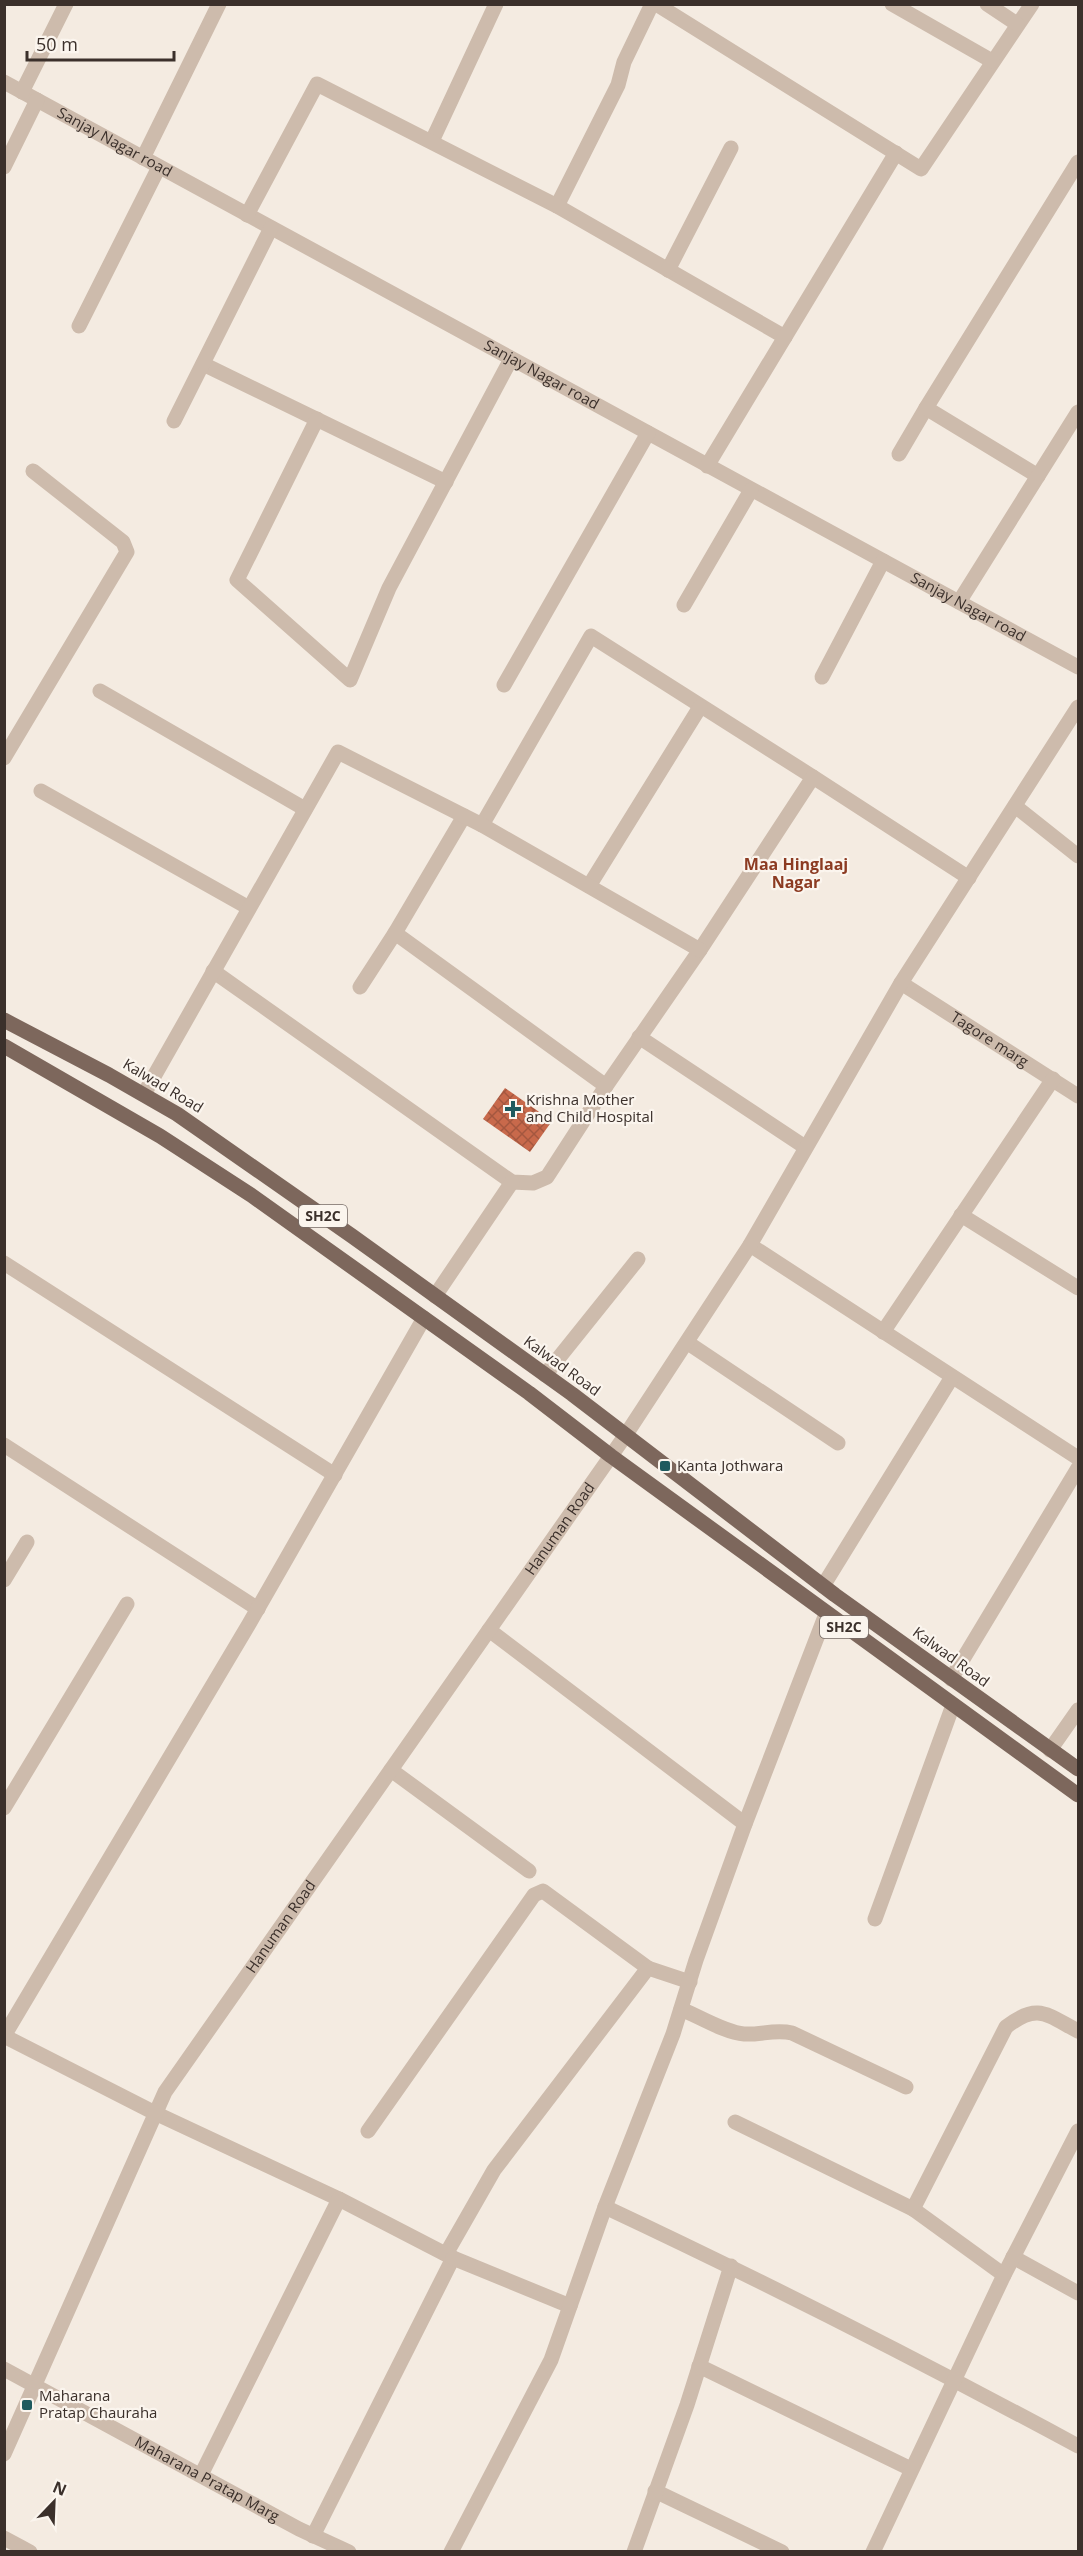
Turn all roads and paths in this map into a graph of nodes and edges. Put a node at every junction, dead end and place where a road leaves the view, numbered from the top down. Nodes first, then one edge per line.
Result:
1 (66, 4) edge
2 (219, 4) edge
3 (496, 4) edge
4 (654, 4) edge
5 (892, 4) edge
6 (987, 4) edge
7 (1032, 4) edge
8 (1017, 24) junction
9 (992, 61) junction
10 (4, 82) edge
11 (22, 92) junction
12 (37, 100) junction
13 (432, 141) junction
14 (731, 148) dead end
15 (896, 153) junction
16 (143, 158) junction
17 (1078, 162) edge
18 (4, 167) edge
19 (159, 167) junction
20 (556, 206) junction
21 (247, 215) junction
22 (271, 228) junction
23 (668, 270) junction
24 (79, 326) dead end
25 (785, 337) junction
26 (511, 359) junction
27 (203, 364) junction
28 (926, 408) junction
29 (1078, 412) edge
30 (317, 420) junction
31 (174, 421) dead end
32 (648, 433) junction
33 (899, 454) dead end
34 (707, 466) junction
35 (33, 471) dead end
36 (1038, 476) junction
37 (446, 482) junction
38 (751, 490) junction
39 (883, 561) junction
40 (958, 602) junction
41 (684, 605) dead end
42 (1078, 667) edge
43 (822, 676) dead end
44 (504, 685) dead end
45 (100, 690) dead end
46 (700, 707) junction
47 (1078, 707) edge
48 (4, 758) edge
49 (813, 777) junction
50 (42, 791) dead end
51 (1015, 806) junction
52 (305, 809) junction
53 (464, 816) junction
54 (482, 825) junction
55 (1078, 856) edge
56 (969, 878) junction
57 (589, 886) junction
58 (249, 908) junction
59 (395, 933) junction
60 (700, 950) junction
61 (213, 971) junction
62 (901, 983) junction
63 (360, 987) dead end
64 (4, 1020) edge
65 (639, 1037) junction
66 (4, 1046) edge
67 (1053, 1079) junction
68 (606, 1086) junction
69 (144, 1094) junction
70 (1078, 1096) edge
71 (177, 1114) junction
72 (160, 1136) junction
73 (805, 1147) junction
74 (512, 1182) junction
75 (961, 1215) junction
76 (750, 1245) junction
77 (638, 1259) dead end
78 (4, 1263) edge
79 (1078, 1288) edge
80 (435, 1296) junction
81 (424, 1318) junction
82 (883, 1332) junction
83 (688, 1343) junction
84 (545, 1375) junction
85 (952, 1377) junction
86 (626, 1436) junction
87 (838, 1443) dead end
88 (4, 1445) edge
89 (611, 1456) junction
90 (1078, 1458) edge
91 (1078, 1468) edge
92 (334, 1474) junction
93 (27, 1542) dead end
94 (4, 1580) edge
95 (823, 1586) junction
96 (127, 1604) dead end
97 (258, 1609) junction
98 (826, 1614) junction
99 (489, 1630) junction
100 (951, 1679) junction
101 (954, 1705) junction
102 (1078, 1710) edge
103 (1050, 1750) junction
104 (1078, 1769) edge
105 (391, 1770) junction
106 (1078, 1795) edge
107 (4, 1808) edge
108 (746, 1824) junction
109 (529, 1871) dead end
110 (875, 1919) dead end
111 (648, 1968) junction
112 (690, 1982) junction
113 (681, 2009) junction
114 (1078, 2031) edge
115 (4, 2036) edge
116 (906, 2087) dead end
117 (155, 2113) junction
118 (735, 2121) dead end
119 (368, 2131) dead end
120 (1078, 2131) edge
121 (339, 2199) junction
122 (605, 2207) junction
123 (913, 2209) junction
124 (450, 2256) junction
125 (1013, 2257) junction
126 (731, 2266) junction
127 (1004, 2275) junction
128 (1078, 2293) edge
129 (570, 2306) junction
130 (699, 2366) junction
131 (4, 2369) edge
132 (954, 2379) junction
133 (35, 2385) junction
134 (1078, 2446) edge
135 (4, 2454) edge
136 (911, 2469) junction
137 (201, 2475) junction
138 (656, 2490) junction
139 (313, 2536) junction
140 (4, 2538) edge
141 (30, 2552) edge
142 (349, 2552) edge
143 (451, 2552) edge
144 (634, 2552) edge
145 (782, 2552) edge
146 (873, 2552) edge

1 - 11 street
2 - 16 street
3 - 13 street
4 - 15 street
4 - 20 street
5 - 9 street
6 - 8 street
7 - 8 street
8 - 9 street
9 - 15 street
10 - 11 street, Sanjay Nagar road
11 - 12 street, Sanjay Nagar road
12 - 16 street, Sanjay Nagar road
12 - 18 street
13 - 20 street
13 - 21 street
14 - 23 street
15 - 25 street
16 - 19 street, Sanjay Nagar road
17 - 28 street
19 - 21 street, Sanjay Nagar road
19 - 24 street
20 - 23 street
21 - 22 street, Sanjay Nagar road
22 - 26 street, Sanjay Nagar road
22 - 27 street
23 - 25 street
25 - 34 street
26 - 32 street, Sanjay Nagar road
26 - 37 street
27 - 30 street
27 - 31 street
28 - 33 street
28 - 36 street
29 - 36 street
30 - 37 street
30 - 37 street
32 - 34 street, Sanjay Nagar road
32 - 44 street
34 - 38 street, Sanjay Nagar road
35 - 48 street
36 - 40 street
38 - 39 street, Sanjay Nagar road
38 - 41 street
39 - 40 street, Sanjay Nagar road
39 - 43 street
40 - 42 street, Sanjay Nagar road
45 - 52 street
46 - 49 street
46 - 54 street
46 - 57 street
47 - 51 street, Hanuman Road
49 - 56 street
49 - 60 street
50 - 58 street
51 - 55 street
51 - 56 street, Hanuman Road
52 - 53 street
52 - 58 street
53 - 54 street
53 - 59 street
54 - 57 street
56 - 62 street, Hanuman Road
57 - 60 street
58 - 61 street
59 - 63 street
59 - 68 street
60 - 65 street
61 - 69 street
61 - 74 street
62 - 67 street, Tagore marg
62 - 73 street, Hanuman Road
64 - 69 main road, Kalwad Road / SH2C
65 - 68 street
65 - 73 street
66 - 72 main road, SH2C
67 - 70 street, Tagore marg
67 - 75 street
68 - 74 street
69 - 71 main road, Kalwad Road / SH2C
71 - 72 main road
71 - 80 main road, Kalwad Road / SH2C
72 - 81 main road, SH2C
73 - 76 street, Hanuman Road
74 - 80 street
75 - 79 street
75 - 82 street
76 - 82 street
76 - 83 street, Hanuman Road
77 - 84 street
78 - 92 street
80 - 84 main road, Kalwad Road / SH2C
81 - 89 main road, SH2C
81 - 92 street
82 - 85 street
83 - 86 street, Hanuman Road
83 - 87 street
84 - 86 main road, Kalwad Road / SH2C
85 - 90 street
85 - 95 street
86 - 89 street, Hanuman Road
86 - 95 main road, Kalwad Road / SH2C
88 - 97 street
89 - 98 main road, SH2C
89 - 99 street, Hanuman Road
91 - 100 street
92 - 97 street
93 - 94 street
95 - 100 main road, Kalwad Road / SH2C
96 - 107 street
97 - 115 street
98 - 101 main road, SH2C
98 - 108 street
99 - 105 street, Hanuman Road
99 - 108 street
100 - 103 main road, Kalwad Road / SH2C
101 - 106 main road, SH2C
101 - 110 street
102 - 103 street
103 - 104 main road, Kalwad Road / SH2C
105 - 109 street
105 - 117 street, Hanuman Road
108 - 112 street
111 - 112 street
111 - 119 street
111 - 124 street
112 - 113 street
113 - 116 street
113 - 122 street
114 - 123 street
115 - 117 street
117 - 121 street
117 - 133 street, Hanuman Road
118 - 123 street
120 - 125 street
121 - 124 street
121 - 137 street
122 - 126 street
122 - 129 street
123 - 127 street
124 - 129 street
124 - 139 street
125 - 127 street
125 - 128 street
126 - 130 street
126 - 132 street
127 - 132 street
129 - 143 street
130 - 136 street
130 - 138 street
131 - 133 street, Maharana Pratap Marg
132 - 134 street
132 - 136 street
133 - 135 street, Hanuman Road
133 - 137 street, Maharana Pratap Marg
136 - 146 street
137 - 139 street, Maharana Pratap Marg
138 - 144 street
138 - 145 street
139 - 142 street, Maharana Pratap Marg
140 - 141 street

